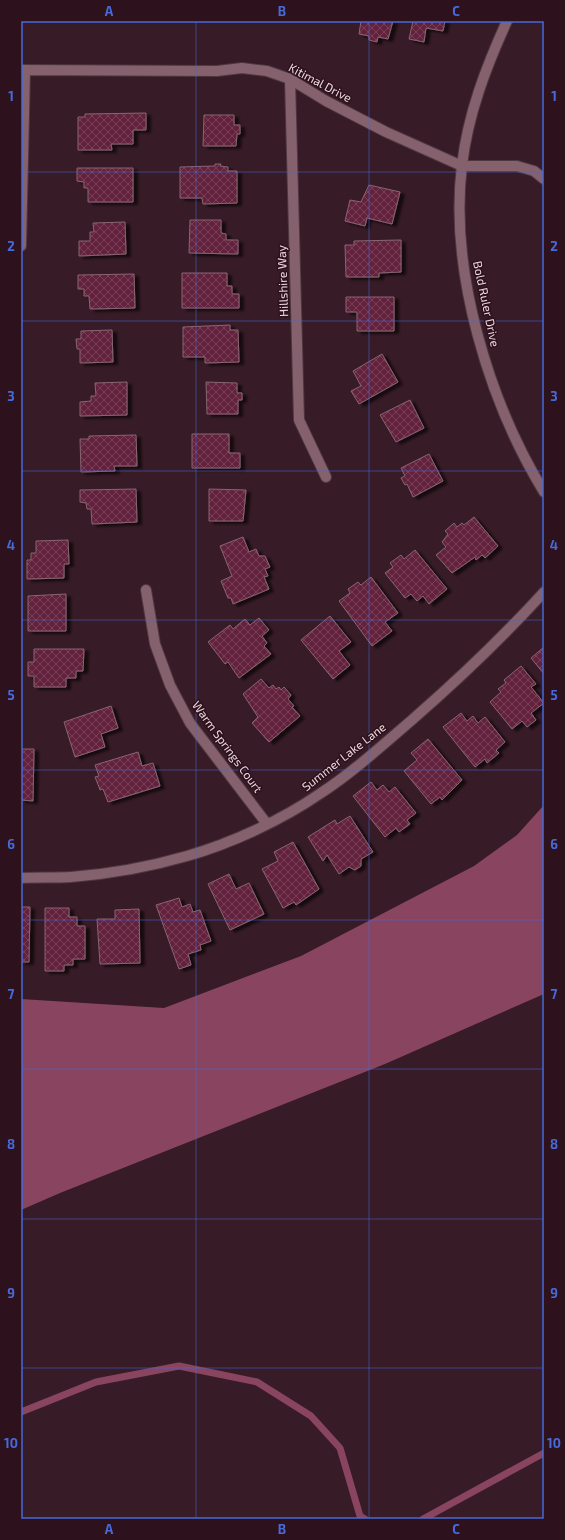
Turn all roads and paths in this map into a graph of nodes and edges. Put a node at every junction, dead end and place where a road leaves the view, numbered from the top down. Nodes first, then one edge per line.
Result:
1 (507, 21) edge
2 (23, 70) edge
3 (290, 79) junction
4 (462, 166) junction
5 (544, 178) edge
6 (21, 246) edge
7 (326, 477) dead end
8 (544, 492) edge
9 (146, 590) dead end
10 (544, 592) edge
11 (266, 824) junction
12 (21, 878) edge

1 - 4 street, Bold Ruler Drive
2 - 3 street, Kitimal Drive
2 - 6 street
3 - 4 street, Kitimal Drive
3 - 7 street, Hillshire Way
4 - 5 street, Kitimal Drive
4 - 8 street, Bold Ruler Drive
9 - 11 street, Warm Springs Court
10 - 11 street, Summer Lake Lane
11 - 12 street, Summer Lake Lane

